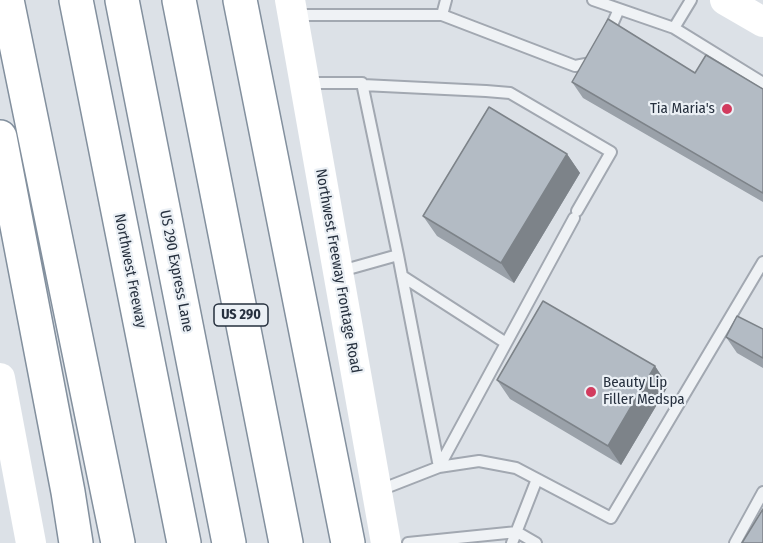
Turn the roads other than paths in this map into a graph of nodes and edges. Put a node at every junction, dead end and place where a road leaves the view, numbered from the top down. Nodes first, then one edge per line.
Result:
1 (7, 0) edge
2 (76, 0) edge
3 (122, 0) edge
4 (179, 0) edge
5 (240, 0) edge
6 (446, 0) edge
7 (593, 0) edge
8 (691, 0) edge
9 (725, 0) edge
10 (292, 7) edge
11 (619, 9) junction
12 (442, 15) junction
13 (763, 22) edge
14 (674, 28) junction
15 (305, 83) junction
16 (763, 83) edge
17 (363, 85) junction
18 (0, 137) edge
19 (398, 255) junction
20 (763, 261) edge
21 (338, 272) junction
22 (402, 276) junction
23 (506, 343) junction
24 (0, 378) edge
25 (439, 467) junction
26 (537, 479) junction
27 (377, 491) junction
28 (763, 492) edge
29 (517, 532) junction
30 (117, 540) edge
31 (31, 543) edge
32 (76, 543) edge
33 (184, 543) edge
34 (229, 543) edge
35 (286, 543) edge
36 (348, 543) edge
37 (386, 543) edge
38 (408, 543) edge
39 (512, 543) edge
40 (536, 543) edge
41 (735, 543) edge

1 - 30 highway
2 - 33 highway, Northwest Freeway
3 - 34 highway, US 290 Express Lane
4 - 35 highway, US 290
5 - 36 highway
6 - 12 lane
7 - 11 lane
8 - 14 lane
9 - 13 main road
10 - 12 lane
10 - 15 main road, Northwest Freeway Frontage Road
11 - 12 lane
11 - 14 lane
14 - 16 lane
15 - 17 lane
15 - 21 main road, Northwest Freeway Frontage Road
17 - 19 lane
17 - 23 lane
18 - 32 highway
19 - 21 lane
19 - 22 lane
20 - 26 lane
21 - 27 main road, Northwest Freeway Frontage Road
22 - 23 lane
22 - 25 lane
23 - 25 lane
24 - 31 main road
25 - 26 lane
25 - 27 lane
26 - 29 lane
27 - 37 main road, Northwest Freeway Frontage Road
28 - 41 lane
29 - 38 lane
29 - 39 lane
29 - 40 lane

